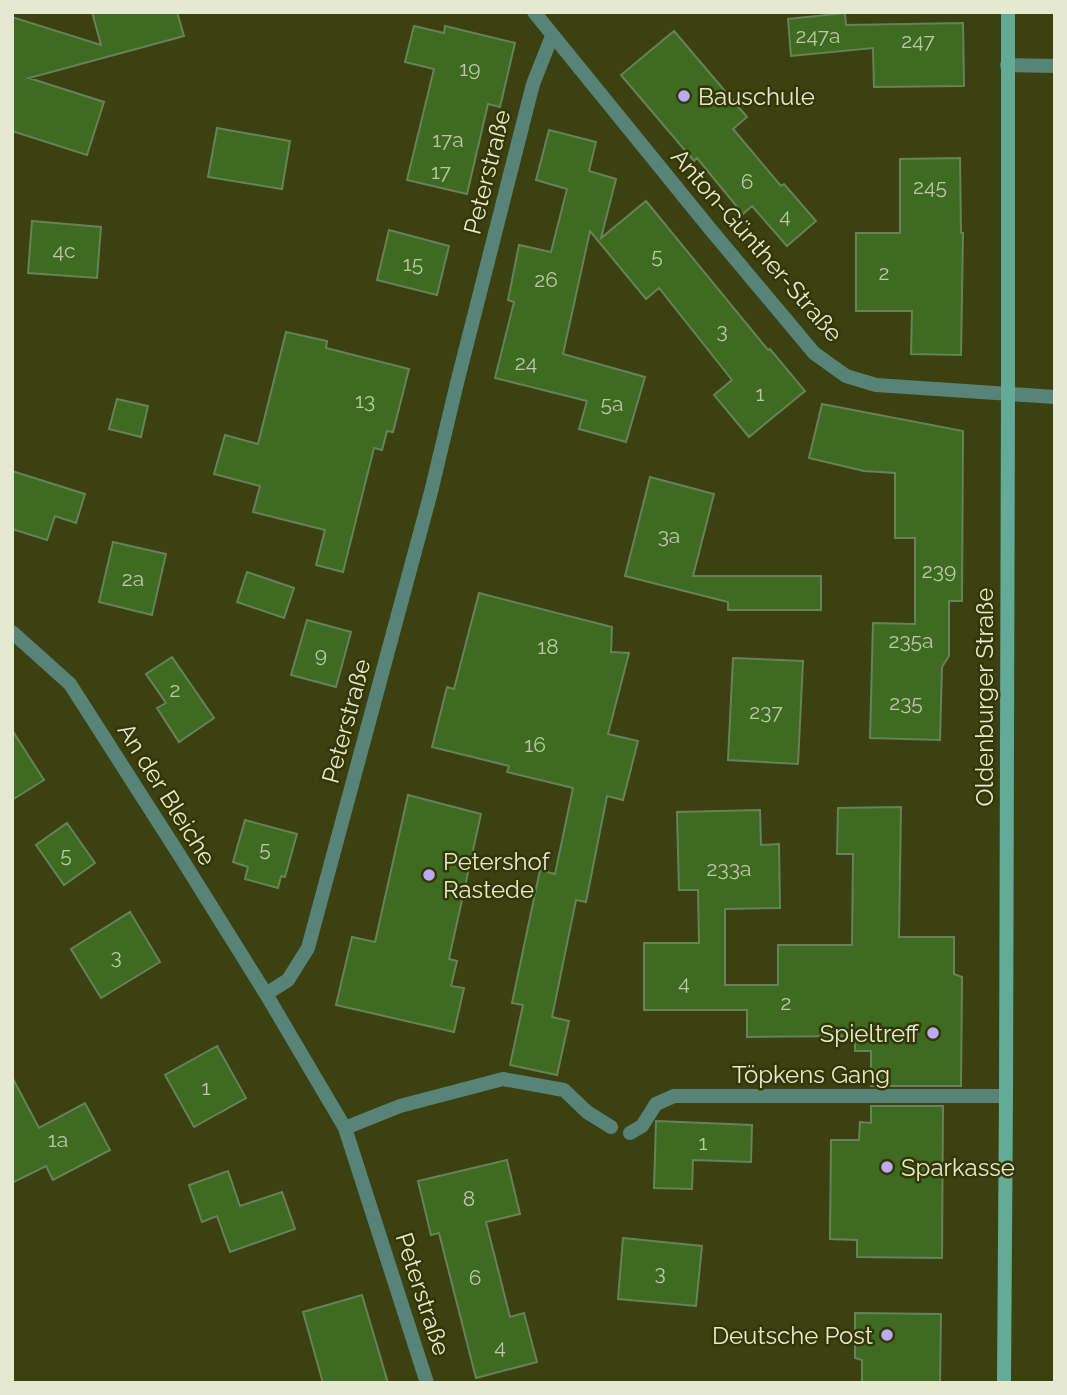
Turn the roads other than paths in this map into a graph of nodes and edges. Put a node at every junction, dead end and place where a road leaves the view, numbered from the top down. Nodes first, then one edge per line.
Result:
1 (534, 12) edge
2 (1007, 12) edge
3 (552, 36) junction
4 (1007, 65) junction
5 (1055, 66) edge
6 (1009, 394) junction
7 (1055, 397) edge
8 (12, 632) edge
9 (266, 994) junction
10 (1006, 1096) junction
11 (611, 1127) dead end
12 (345, 1128) junction
13 (630, 1133) dead end
14 (427, 1383) edge
15 (1004, 1383) edge

1 - 3 street, Anton-Günther-Straße
2 - 4 street, Oldenburger Straße
3 - 6 street, Anton-Günther-Straße
3 - 9 street, Peterstraße
4 - 5 street
4 - 6 street, Oldenburger Straße
6 - 7 street, Anton-Günther-Straße
6 - 10 street, Oldenburger Straße
8 - 9 street, An der Bleiche
9 - 12 street, Peterstraße
10 - 13 street, Töpkens Gang
10 - 15 street, Oldenburger Straße
11 - 12 street
12 - 14 street, Peterstraße

